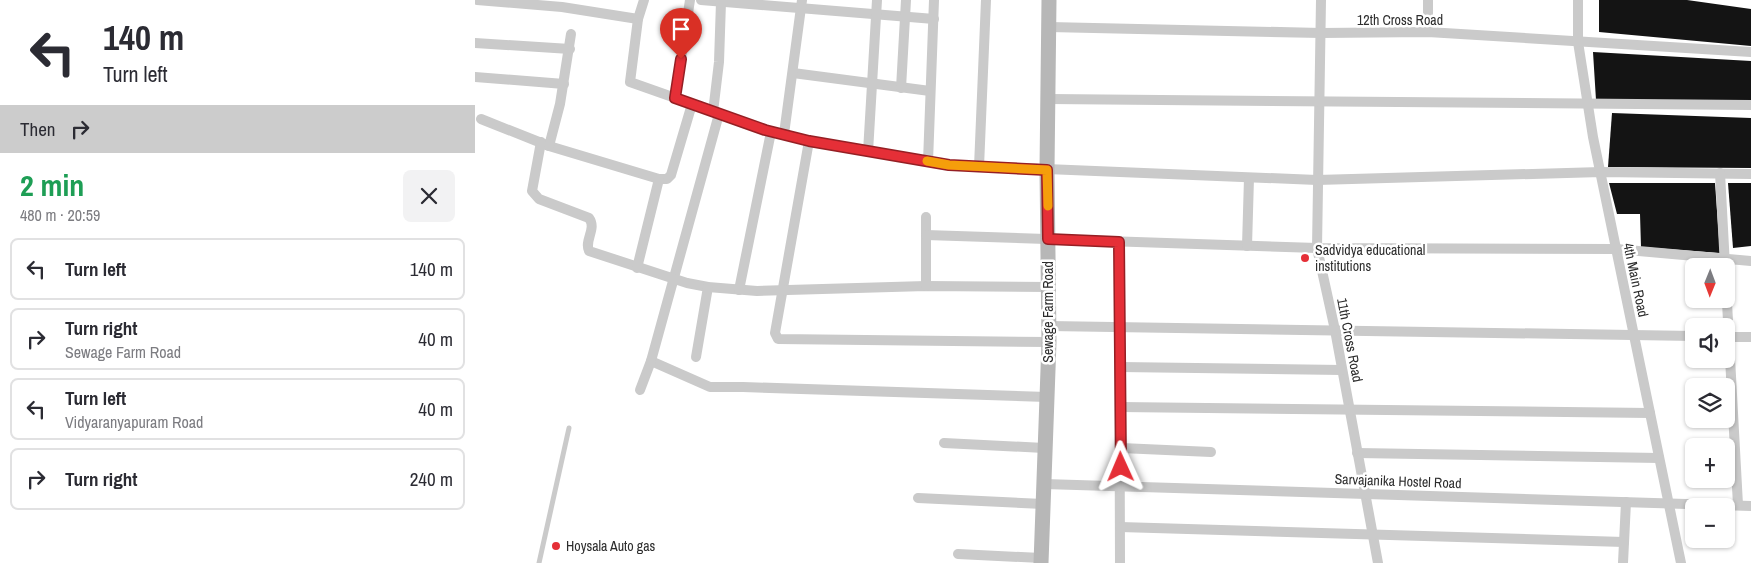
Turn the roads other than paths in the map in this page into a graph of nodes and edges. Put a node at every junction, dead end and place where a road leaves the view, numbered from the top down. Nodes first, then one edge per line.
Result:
1 (477, 0) edge
2 (644, 0) edge
3 (690, 0) edge
4 (701, 0) edge
5 (877, 0) edge
6 (906, 0) edge
7 (934, 0) edge
8 (986, 0) edge
9 (1049, 0) edge
10 (1321, 0) edge
11 (1428, 0) edge
12 (1578, 0) edge
13 (721, 2) junction
14 (801, 4) edge
15 (876, 14) junction
16 (905, 17) junction
17 (638, 19) junction
18 (934, 19) junction
19 (1049, 27) junction
20 (1428, 32) junction
21 (1321, 33) junction
22 (571, 34) dead end
23 (1578, 42) junction
24 (475, 43) edge
25 (570, 49) junction
26 (1751, 52) edge
27 (793, 73) junction
28 (475, 77) edge
29 (564, 84) junction
30 (871, 84) junction
31 (901, 88) junction
32 (931, 91) junction
33 (675, 98) junction
34 (1049, 99) junction
35 (1320, 101) junction
36 (692, 104) junction
37 (1588, 104) junction
38 (1751, 105) edge
39 (716, 113) junction
40 (481, 119) dead end
41 (771, 132) junction
42 (784, 134) junction
43 (809, 141) junction
44 (545, 144) junction
45 (868, 152) junction
46 (927, 162) junction
47 (979, 167) junction
48 (1047, 170) junction
49 (1601, 172) junction
50 (1721, 173) junction
51 (1751, 174) edge
52 (1249, 178) junction
53 (659, 179) junction
54 (1317, 180) junction
55 (926, 217) dead end
56 (926, 235) junction
57 (1048, 239) junction
58 (1119, 242) junction
59 (1247, 246) junction
60 (1317, 248) junction
61 (1616, 249) junction
62 (1691, 258) edge
63 (1725, 258) edge
64 (1751, 260) edge
65 (1735, 261) edge
66 (637, 268) junction
67 (675, 279) junction
68 (926, 286) junction
69 (708, 287) junction
70 (1049, 287) junction
71 (739, 290) junction
72 (781, 292) junction
73 (1049, 326) junction
74 (1119, 327) junction
75 (1335, 330) junction
76 (1634, 334) junction
77 (1685, 336) edge
78 (1735, 337) edge
79 (1751, 337) edge
80 (1049, 342) junction
81 (696, 357) dead end
82 (651, 361) junction
83 (1120, 367) junction
84 (1730, 368) edge
85 (1342, 370) junction
86 (640, 390) dead end
87 (1047, 397) junction
88 (1120, 407) junction
89 (1349, 409) junction
90 (1650, 413) junction
91 (569, 428) dead end
92 (944, 443) dead end
93 (1044, 448) junction
94 (1121, 448) junction
95 (1211, 452) dead end
96 (1357, 453) junction
97 (1659, 458) junction
98 (1044, 484) junction
99 (1121, 486) junction
100 (1367, 494) junction
101 (918, 498) dead end
102 (1626, 502) junction
103 (1669, 503) junction
104 (1043, 504) junction
105 (1738, 505) junction
106 (1751, 506) edge
107 (1120, 527) junction
108 (1373, 536) junction
109 (1624, 542) junction
110 (958, 554) dead end
111 (1041, 561) edge
112 (539, 563) edge
113 (1120, 563) edge
114 (1378, 563) edge
115 (1623, 563) edge
116 (1681, 563) edge

1 - 17 street
2 - 17 street
3 - 33 street
4 - 13 street
5 - 15 street
6 - 16 street
7 - 18 street
8 - 47 street
9 - 19 main road, Sewage Farm Road
10 - 21 street, 11th Cross Road
11 - 20 street
12 - 23 street, 4th Main Road
13 - 14 street
13 - 39 street
14 - 15 street
14 - 27 street
15 - 16 street
15 - 30 street
16 - 18 street
16 - 31 street
17 - 33 street
18 - 32 street
19 - 21 street, 12th Cross Road
19 - 34 main road, Sewage Farm Road
20 - 21 street, 12th Cross Road
20 - 23 street, 12th Cross Road
21 - 35 street, 11th Cross Road
22 - 25 street
23 - 26 street, 12th Cross Road
23 - 37 street, 4th Main Road
24 - 25 street
25 - 29 street
27 - 30 street
27 - 42 street
28 - 29 street
29 - 44 street
30 - 31 street
30 - 45 street
31 - 32 street
32 - 46 street
33 - 36 street
34 - 35 street
34 - 48 main road, Sewage Farm Road
35 - 37 street
35 - 54 street, 11th Cross Road
36 - 39 street
36 - 53 street
37 - 38 street
37 - 49 street, 4th Main Road
39 - 41 street
39 - 67 street
40 - 44 street
41 - 42 street
41 - 71 street
42 - 43 street
43 - 45 street
43 - 72 street
44 - 53 street
44 - 66 street
45 - 46 street
46 - 47 street
47 - 48 street
48 - 52 street
48 - 57 main road, Sewage Farm Road
49 - 50 street
49 - 54 street
49 - 61 street, 4th Main Road
50 - 51 street
50 - 63 street
52 - 54 street
52 - 59 street
53 - 66 street
54 - 60 street, 11th Cross Road
55 - 56 street
56 - 57 street
56 - 68 street
57 - 58 street
57 - 70 main road, Sewage Farm Road
58 - 59 street
58 - 74 street
59 - 60 street
60 - 61 street
60 - 75 street, 11th Cross Road
61 - 62 street
61 - 76 street, 4th Main Road
64 - 65 street
66 - 67 street
67 - 69 street
67 - 82 street
68 - 70 street
68 - 72 street
69 - 71 street
69 - 81 street
70 - 73 main road, Sewage Farm Road
71 - 72 street
72 - 80 street
73 - 74 street
73 - 80 main road, Sewage Farm Road
74 - 75 street
74 - 83 street
75 - 76 street
75 - 85 street, 11th Cross Road
76 - 77 street
76 - 90 street, 4th Main Road
78 - 79 street
80 - 87 main road, Sewage Farm Road
82 - 86 street
82 - 87 street
83 - 85 street
83 - 88 street
84 - 105 street
85 - 89 street, 11th Cross Road
87 - 93 main road, Sewage Farm Road
88 - 89 street
88 - 94 street
89 - 90 street
89 - 96 street, 11th Cross Road
90 - 97 street, 4th Main Road
91 - 112 lane
92 - 93 street
93 - 98 main road, Sewage Farm Road
94 - 95 street
94 - 99 street
96 - 97 street
96 - 100 street, 11th Cross Road
97 - 103 street, 4th Main Road
98 - 99 street, Sarvajanika Hostel Road
98 - 104 main road, Sewage Farm Road
99 - 100 street, Sarvajanika Hostel Road
99 - 107 street
100 - 102 street, Sarvajanika Hostel Road
100 - 108 street, 11th Cross Road
101 - 104 street
102 - 103 street, Sarvajanika Hostel Road
102 - 109 street
103 - 105 street, Sarvajanika Hostel Road
103 - 116 street, 4th Main Road
104 - 111 main road, Sewage Farm Road
105 - 106 street, Sarvajanika Hostel Road
107 - 108 street
107 - 113 street
108 - 109 street
108 - 114 street, 11th Cross Road
109 - 115 street
110 - 111 street

